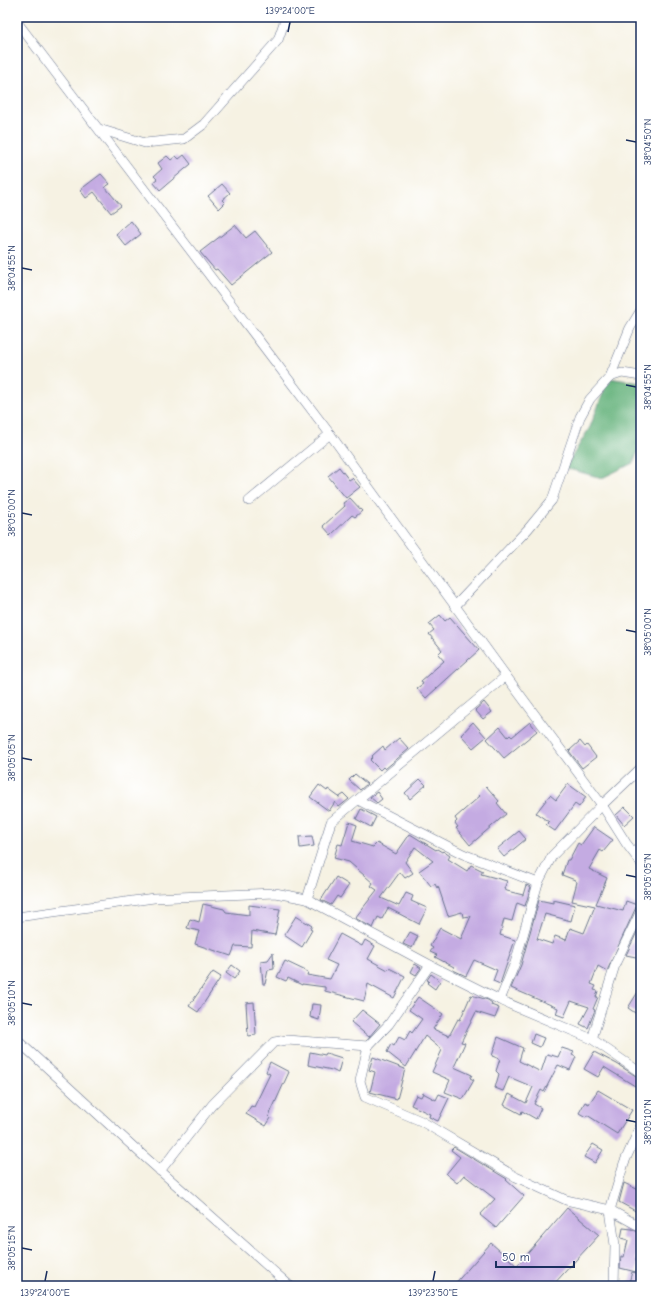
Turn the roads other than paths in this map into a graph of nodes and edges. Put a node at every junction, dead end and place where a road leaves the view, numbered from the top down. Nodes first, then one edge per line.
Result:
1 (286, 17) edge
2 (17, 22) edge
3 (99, 129) junction
4 (641, 310) edge
5 (641, 376) edge
6 (610, 377) junction
7 (330, 434) junction
8 (249, 501) dead end
9 (456, 605) junction
10 (506, 676) junction
11 (641, 768) edge
12 (358, 800) junction
13 (602, 805) junction
14 (641, 863) edge
15 (538, 883) junction
16 (307, 899) junction
17 (641, 911) edge
18 (17, 917) edge
19 (430, 965) junction
20 (500, 1000) junction
21 (592, 1039) junction
22 (17, 1040) edge
23 (368, 1046) junction
24 (641, 1073) edge
25 (641, 1126) edge
26 (160, 1171) junction
27 (610, 1210) junction
28 (641, 1228) edge
29 (290, 1286) edge
30 (614, 1286) edge

1 - 3 street
2 - 3 street
3 - 7 street
4 - 6 street
5 - 6 street
6 - 9 street
7 - 8 street
7 - 9 street
9 - 10 street
10 - 12 street
10 - 13 street
11 - 13 street
12 - 15 street
12 - 16 street
13 - 14 street
13 - 15 street
15 - 20 street
16 - 18 street
16 - 19 street
17 - 21 street
19 - 20 street
19 - 23 street
20 - 21 street
21 - 24 street
22 - 26 street
23 - 26 street
23 - 27 street
25 - 27 street
26 - 29 street
27 - 28 street
27 - 30 street

